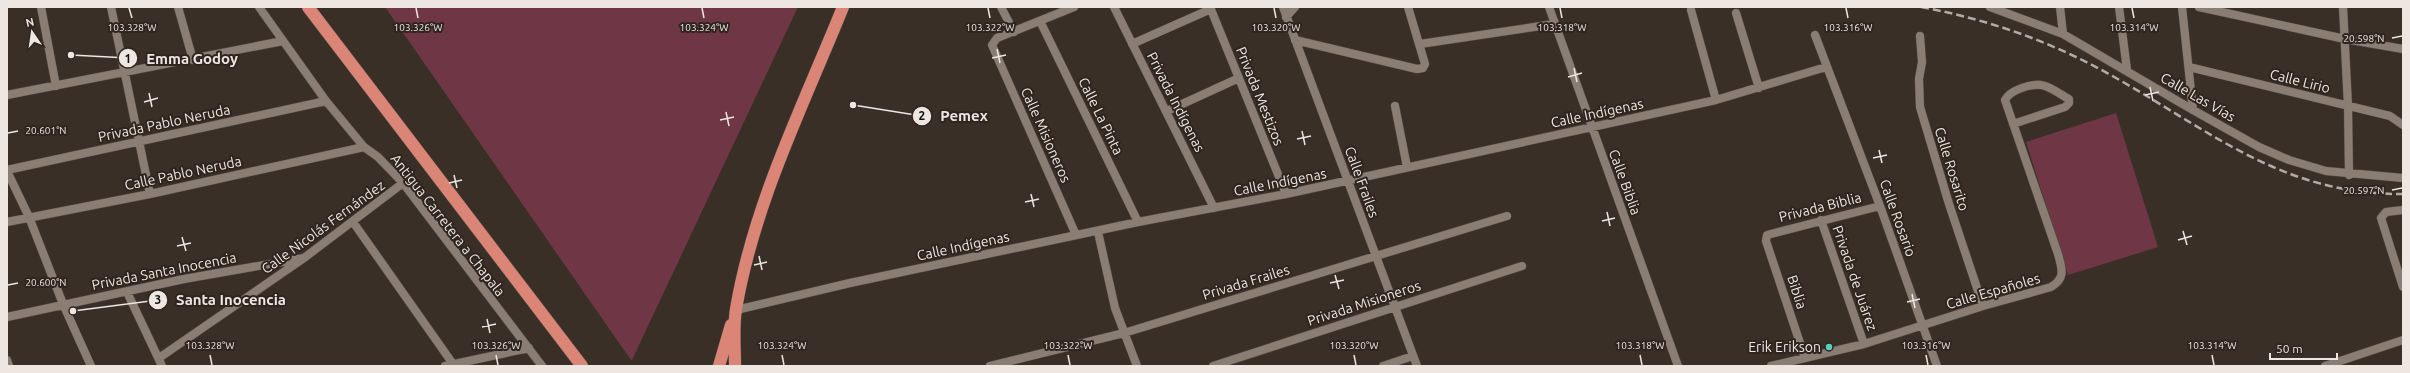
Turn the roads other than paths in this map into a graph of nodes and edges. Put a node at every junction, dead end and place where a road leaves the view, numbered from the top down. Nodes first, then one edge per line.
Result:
1 (41, 7) edge
2 (111, 7) edge
3 (178, 7) edge
4 (258, 7) edge
5 (308, 7) edge
6 (843, 7) edge
7 (1001, 7) edge
8 (1074, 7) edge
9 (1114, 7) edge
10 (1283, 7) edge
11 (1295, 7) edge
12 (1408, 7) edge
13 (1549, 7) edge
14 (1990, 7) edge
15 (2060, 7) edge
16 (2119, 7) edge
17 (2182, 7) edge
18 (2199, 7) edge
19 (2343, 7) edge
20 (1210, 8) edge
21 (1690, 10) dead end
22 (1736, 13) dead end
23 (1286, 17) junction
24 (1040, 22) junction
25 (1554, 24) junction
26 (1014, 32) junction
27 (2063, 34) junction
28 (1815, 35) dead end
29 (1920, 36) dead end
30 (2345, 39) junction
31 (1295, 40) junction
32 (283, 41) junction
33 (1132, 44) junction
34 (1420, 44) junction
35 (2403, 49) edge
36 (193, 60) junction
37 (1826, 67) junction
38 (2189, 67) junction
39 (2127, 70) junction
40 (125, 73) junction
41 (1239, 78) junction
42 (56, 86) junction
43 (1759, 88) junction
44 (7, 95) edge
45 (1716, 100) junction
46 (326, 101) junction
47 (1395, 106) dead end
48 (2348, 106) junction
49 (2192, 110) junction
50 (1167, 111) junction
51 (2013, 124) junction
52 (2403, 125) edge
53 (1592, 128) junction
54 (139, 142) junction
55 (364, 147) junction
56 (1407, 167) junction
57 (7, 171) edge
58 (2349, 175) junction
59 (2403, 178) edge
60 (1347, 181) junction
61 (403, 183) junction
62 (11, 185) edge
63 (150, 194) junction
64 (1286, 194) junction
65 (1880, 206) junction
66 (1214, 208) junction
67 (2403, 210) edge
68 (1506, 216) dead end
69 (29, 217) junction
70 (1822, 220) junction
71 (7, 222) edge
72 (353, 222) junction
73 (1138, 222) junction
74 (1098, 232) junction
75 (1076, 235) junction
76 (1766, 235) joint
77 (1376, 256) junction
78 (304, 258) junction
79 (1522, 266) dead end
80 (2403, 288) edge
81 (127, 292) junction
82 (63, 304) junction
83 (1394, 306) junction
84 (1983, 306) junction
85 (736, 310) junction
86 (7, 317) edge
87 (1922, 326) junction
88 (1124, 333) junction
89 (2403, 340) edge
90 (1864, 344) junction
91 (529, 348) junction
92 (1413, 356) junction
93 (1805, 358) junction
94 (7, 360) edge
95 (161, 362) edge
96 (449, 365) edge
97 (9, 366) edge
98 (91, 366) edge
99 (542, 366) edge
100 (582, 366) edge
101 (719, 366) edge
102 (735, 366) edge
103 (990, 366) edge
104 (1137, 366) edge
105 (1213, 366) edge
106 (1383, 366) edge
107 (1417, 366) edge
108 (1678, 366) edge
109 (1771, 366) edge
110 (1937, 366) edge
111 (2325, 366) edge

1 - 42 street
2 - 40 street
3 - 36 street
4 - 32 street, Antigua Carretera a Chapala
5 - 100 highway
6 - 85 highway
7 - 26 street
8 - 24 street
9 - 33 street, Privada Indígenas
10 - 23 street, Calle Frailes
11 - 23 street
12 - 34 street
13 - 25 street, Calle Biblia
14 - 27 street, Calle Las Vías
15 - 27 street
16 - 39 street
17 - 38 street
18 - 30 street
19 - 30 street
20 - 33 street
20 - 41 street, Privada Mestizos
21 - 45 street
22 - 43 street
23 - 31 street, Calle Frailes
24 - 26 street
24 - 73 street, Calle La Pinta
25 - 34 street
25 - 53 street, Calle Biblia
26 - 75 street, Calle Misioneros
27 - 39 street, Calle Las Vías
28 - 37 street, Calle Rosario
29 - 84 street, Calle Rosarito
30 - 35 street
30 - 48 street
31 - 34 street
31 - 60 street, Calle Frailes
32 - 36 street
32 - 46 street, Antigua Carretera a Chapala
33 - 50 street, Privada Indígenas
36 - 40 street
37 - 43 street, Calle Indígenas
37 - 65 street, Calle Rosario
38 - 48 street, Calle Lirio
38 - 49 street
39 - 49 street, Calle Las Vías
40 - 42 street
40 - 54 street
41 - 50 street
41 - 64 street, Privada Mestizos
42 - 44 street
43 - 45 street, Calle Indígenas
45 - 53 street, Calle Indígenas
46 - 54 street, Privada Pablo Neruda
46 - 55 street, Antigua Carretera a Chapala
47 - 56 street
48 - 52 street, Calle Lirio
48 - 58 street
49 - 58 street, Calle Las Vías
50 - 66 street, Privada Indígenas
51 - 51 street, Calle Españoles
51 - 84 street, Calle Españoles
53 - 56 street, Calle Indígenas
53 - 108 street, Calle Biblia
54 - 57 street, Privada Pablo Neruda
54 - 63 street
55 - 61 street, Antigua Carretera a Chapala
55 - 63 street, Calle Pablo Neruda
56 - 60 street, Calle Indígenas
57 - 62 street
58 - 59 street, Calle Las Vías
60 - 64 street, Calle Indígenas
60 - 77 street, Calle Frailes
61 - 72 street, Calle Nicolás Fernández
61 - 91 street, Antigua Carretera a Chapala
62 - 69 street
63 - 69 street, Calle Pablo Neruda
64 - 66 street, Calle Indígenas
65 - 70 street, Privada Biblia
65 - 87 street, Calle Rosario
66 - 73 street, Calle Indígenas
67 - 80 street
68 - 77 street, Privada Frailes
69 - 71 street, Calle Pablo Neruda
69 - 82 street
70 - 76 street, Privada Biblia
70 - 90 street, Privada de Juárez
72 - 78 street, Calle Nicolás Fernández
72 - 96 street
73 - 74 street, Calle Indígenas
74 - 75 street, Calle Indígenas
74 - 88 street
75 - 85 street, Calle Indígenas
76 - 93 street, Biblia
77 - 83 street, Calle Frailes
77 - 88 street, Privada Frailes
78 - 81 street, Privada Santa Inocencia
78 - 95 street, Calle Nicolás Fernández
79 - 83 street, Privada Misioneros
81 - 82 street, Privada Santa Inocencia
81 - 95 street
82 - 86 street, Privada Santa Inocencia
82 - 98 street
83 - 92 street, Calle Frailes
83 - 105 street, Privada Misioneros
84 - 87 street, Calle Españoles
85 - 101 highway
85 - 102 highway
87 - 90 street, Calle Españoles
87 - 110 street, Calle Rosario
88 - 103 street, Privada Frailes
88 - 104 street
89 - 111 street
90 - 93 street, Calle Españoles
91 - 96 street
91 - 99 street, Antigua Carretera a Chapala
92 - 106 street
92 - 107 street, Calle Frailes
93 - 109 street, Calle Españoles
94 - 97 street

